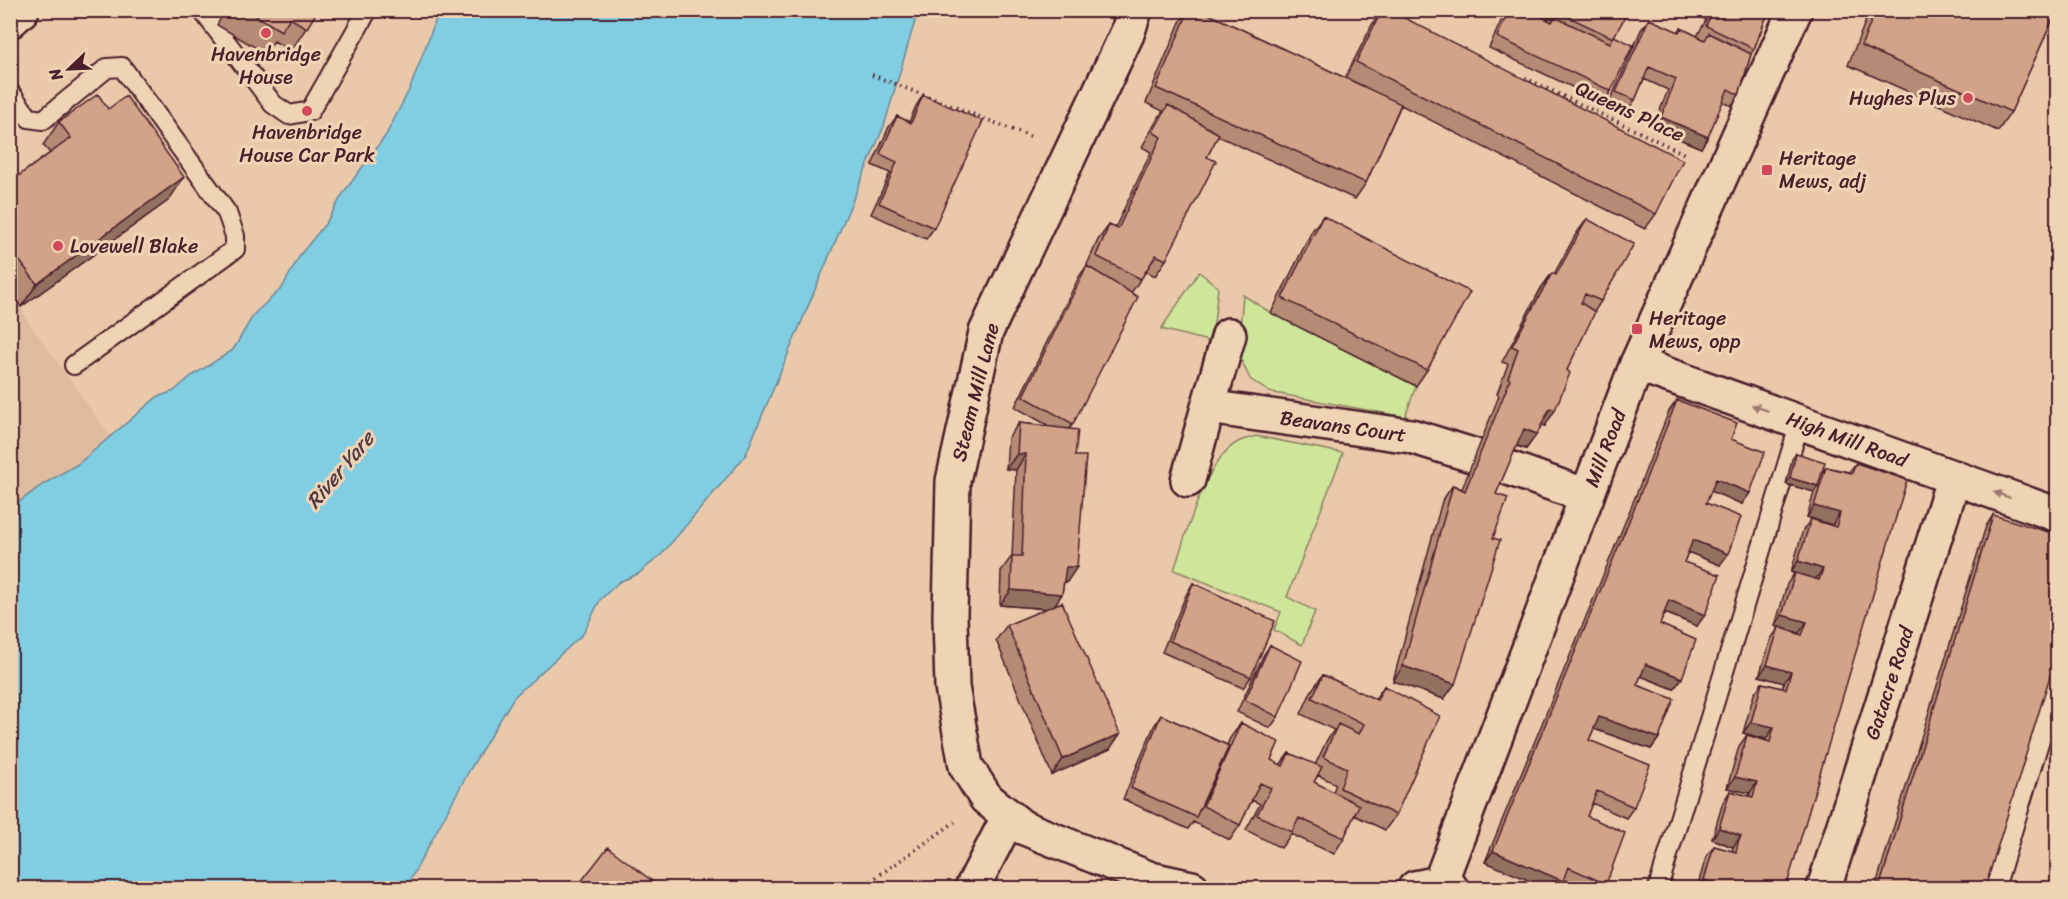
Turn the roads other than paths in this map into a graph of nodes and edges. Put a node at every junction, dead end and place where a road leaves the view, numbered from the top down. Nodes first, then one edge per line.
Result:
1 (22, 10) edge
2 (202, 10) edge
3 (1136, 10) edge
4 (1795, 10) edge
5 (366, 13) dead end
6 (10, 21) edge
7 (10, 92) edge
8 (1229, 335) dead end
9 (1637, 364) junction
10 (74, 365) dead end
11 (1208, 407) junction
12 (1800, 422) junction
13 (1954, 477) junction
14 (1188, 480) dead end
15 (1587, 496) junction
16 (2058, 515) edge
17 (2058, 680) edge
18 (998, 807) junction
19 (1436, 887) edge
20 (972, 888) edge
21 (1192, 888) edge
22 (1658, 888) edge
23 (1824, 888) edge
24 (1995, 888) edge

1 - 6 street
2 - 5 lane
3 - 18 street, Steam Mill Lane
4 - 9 street, Mill Road
7 - 10 lane
8 - 11 street
12 -> 9 street, High Mill Road
9 - 15 street, Mill Road
11 - 14 street
11 - 15 street, Beavans Court
12 - 13 street, High Mill Road
12 - 22 lane
16 -> 13 street, High Mill Road
13 - 23 street, Gatacre Road
15 - 19 street, Mill Road
17 - 24 lane
18 - 20 street
18 - 21 street

